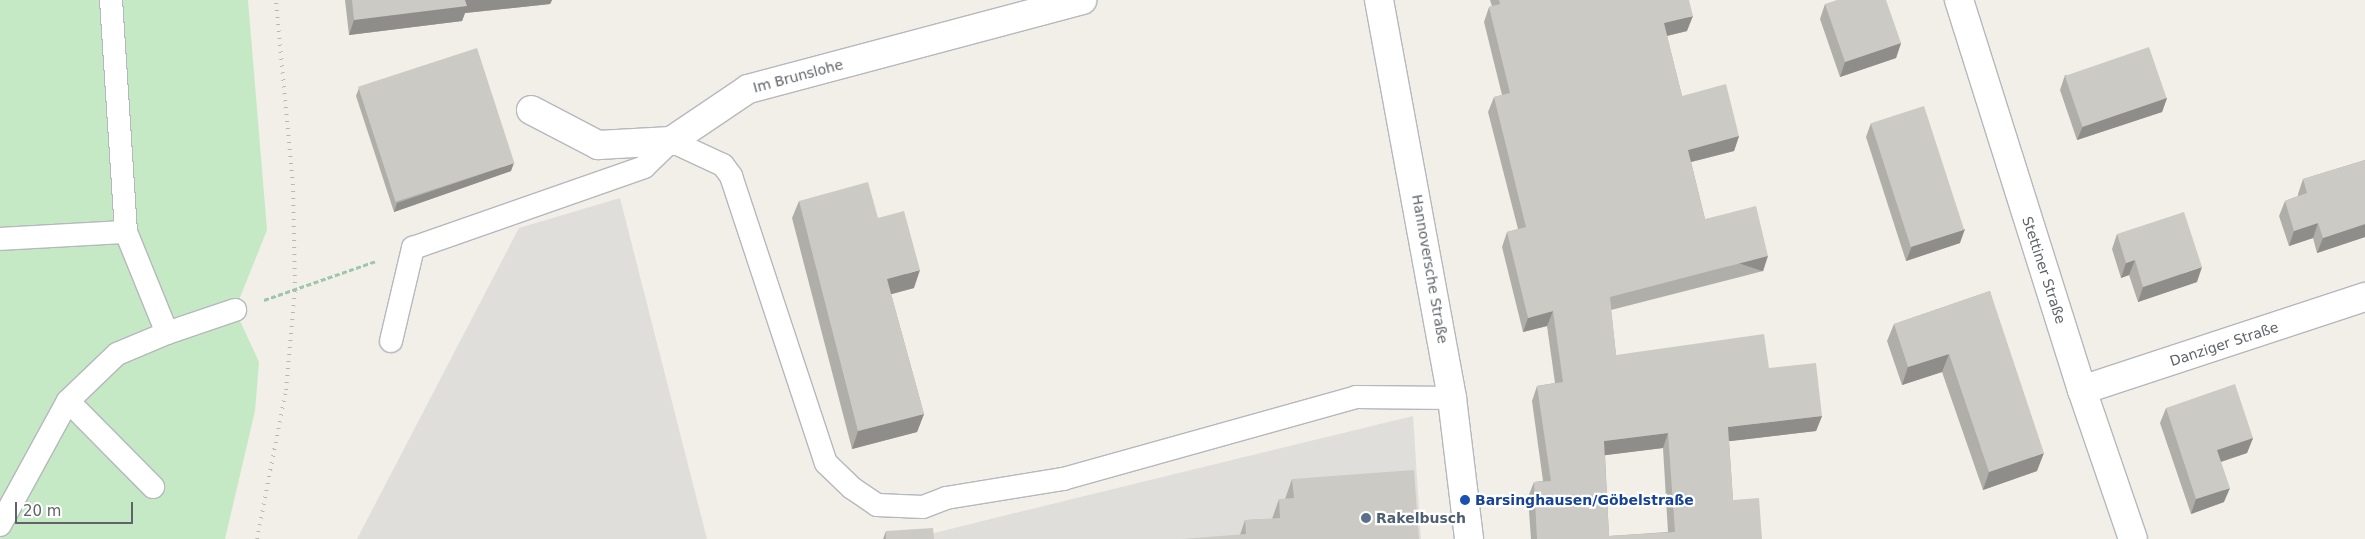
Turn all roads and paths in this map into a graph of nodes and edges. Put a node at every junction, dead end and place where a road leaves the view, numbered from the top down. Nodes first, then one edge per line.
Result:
1 (111, 0) edge
2 (1082, 0) edge
3 (1379, 0) edge
4 (1959, 0) edge
5 (531, 110) dead end
6 (671, 141) junction
7 (126, 232) junction
8 (0, 239) edge
9 (413, 248) junction
10 (2365, 298) edge
11 (235, 310) joint
12 (167, 333) junction
13 (391, 341) dead end
14 (2082, 390) junction
15 (1452, 398) junction
16 (68, 401) junction
17 (153, 486) dead end
18 (0, 525) edge
19 (1469, 539) edge
20 (2133, 539) edge

1 - 7 lane
2 - 6 street, Im Brunslohe
3 - 15 street, Hannoversche Straße
4 - 14 street, Stettiner Straße
5 - 6 street
6 - 9 lane
6 - 15 lane
7 - 8 lane
7 - 12 lane
9 - 11 path
9 - 13 lane
10 - 14 street, Danziger Straße
11 - 12 lane
12 - 16 lane
14 - 20 street, Stettiner Straße
15 - 19 street, Hannoversche Straße
16 - 17 lane
16 - 18 lane

